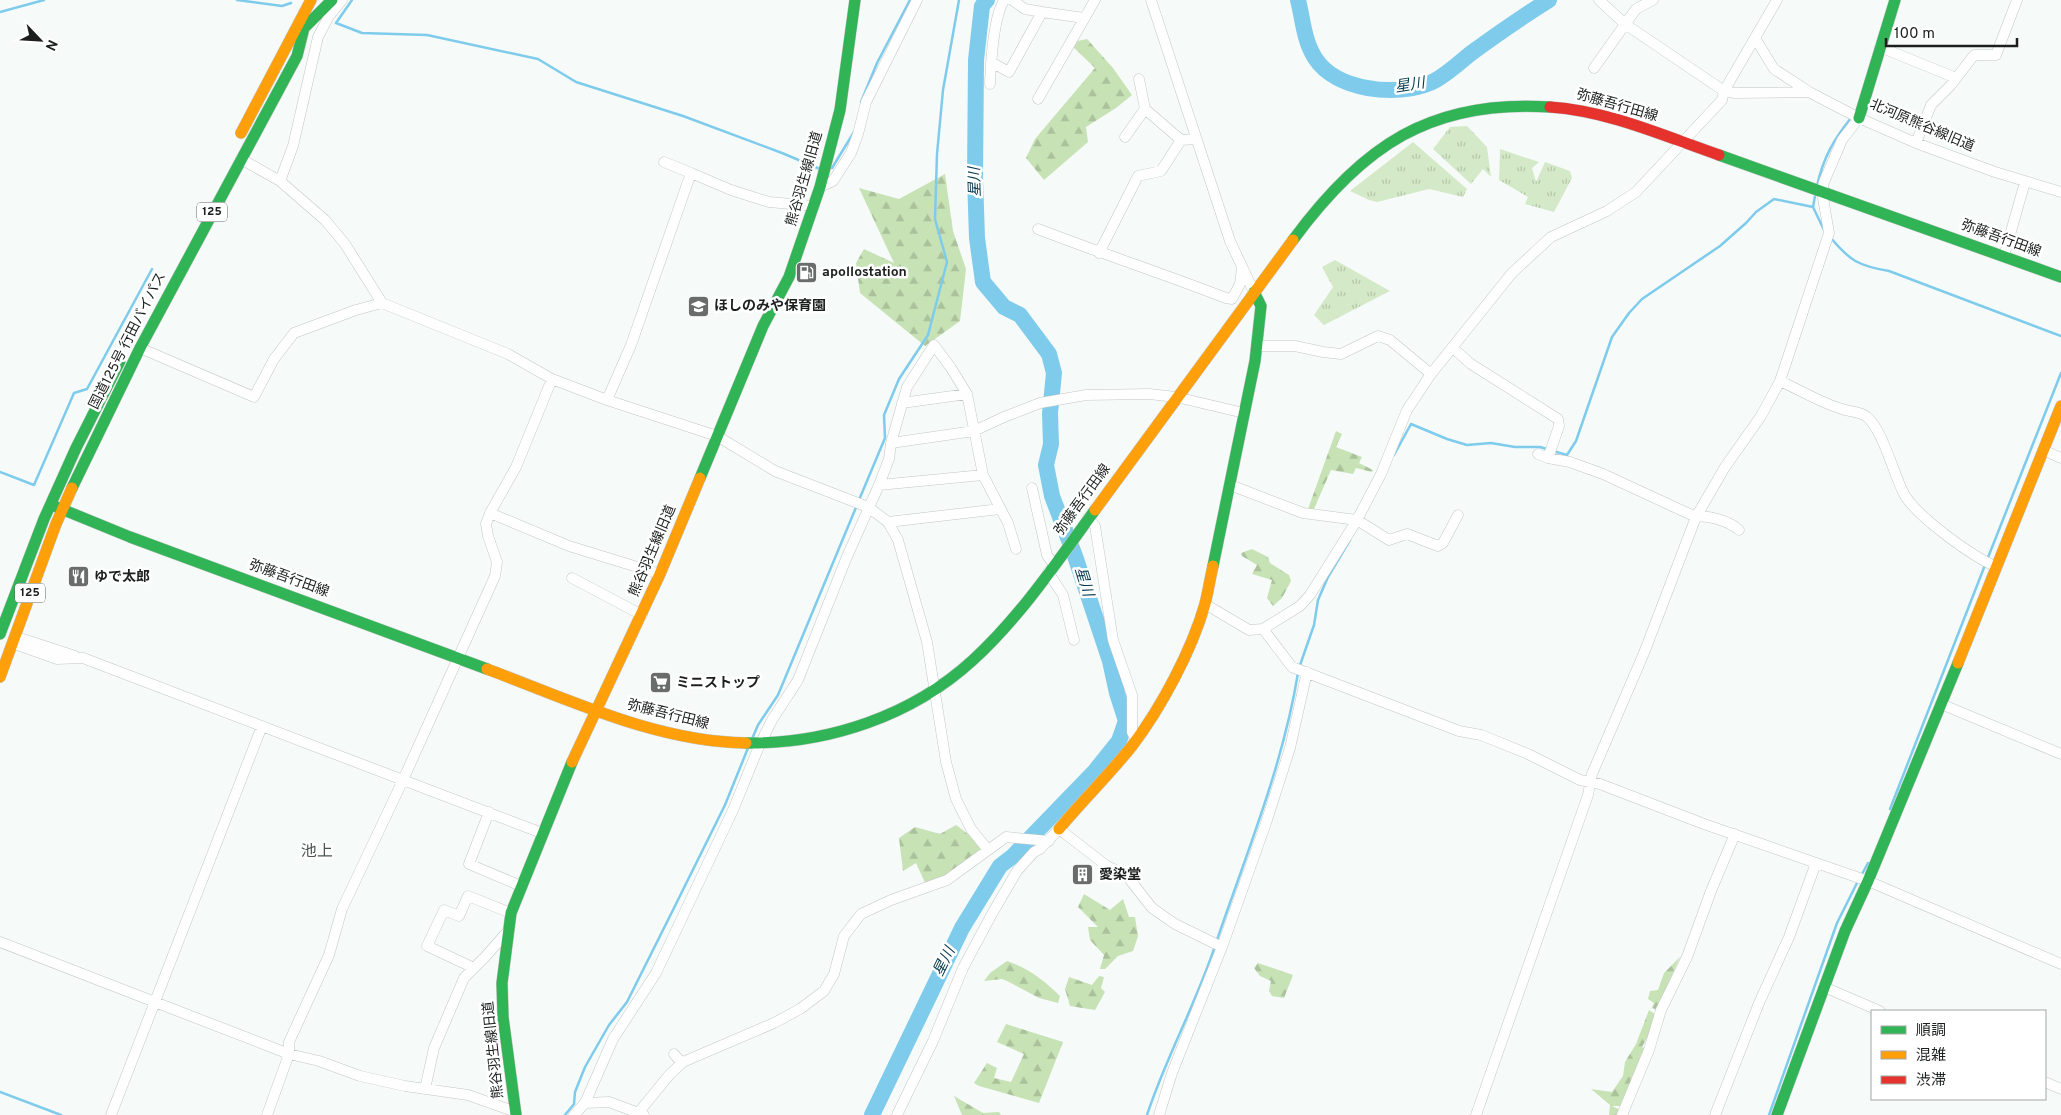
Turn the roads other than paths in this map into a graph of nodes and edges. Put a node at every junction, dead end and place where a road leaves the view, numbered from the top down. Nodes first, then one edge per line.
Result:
1 (311, 0) edge
2 (322, 0) edge
3 (855, 0) edge
4 (916, 0) edge
5 (1004, 0) edge
6 (1012, 0) edge
7 (1095, 0) edge
8 (1151, 0) edge
9 (1599, 0) edge
10 (1653, 0) edge
11 (1777, 0) edge
12 (1895, 0) edge
13 (2017, 0) edge
14 (338, 2) edge
15 (1042, 12) junction
16 (1084, 18) junction
17 (1625, 24) junction
18 (304, 28) junction
19 (1755, 38) junction
20 (286, 45) junction
21 (1880, 48) junction
22 (991, 62) junction
23 (1594, 68) dead end
24 (1956, 78) junction
25 (1139, 79) dead end
26 (990, 84) dead end
27 (1724, 91) junction
28 (1809, 92) junction
29 (1038, 99) dead end
30 (1145, 109) junction
31 (1859, 118) junction
32 (1125, 137) dead end
33 (1196, 139) junction
34 (1181, 140) junction
35 (1682, 142) junction
36 (1916, 143) junction
37 (234, 146) dead end
38 (241, 159) junction
39 (664, 162) dead end
40 (690, 173) junction
41 (823, 176) junction
42 (280, 181) junction
43 (2025, 182) junction
44 (1822, 192) junction
45 (2061, 192) edge
46 (814, 206) junction
47 (1038, 228) dead end
48 (1099, 253) junction
49 (2004, 256) junction
50 (1242, 269) junction
51 (2061, 276) edge
52 (1254, 292) junction
53 (382, 303) junction
54 (1257, 346) junction
55 (140, 348) junction
56 (1453, 348) junction
57 (124, 352) dead end
58 (1431, 374) junction
59 (552, 380) junction
60 (1780, 381) junction
61 (967, 394) junction
62 (1176, 397) junction
63 (607, 400) junction
64 (902, 403) junction
65 (2061, 406) edge
66 (1244, 413) junction
67 (974, 431) junction
68 (717, 436) junction
69 (891, 443) junction
70 (2043, 450) junction
71 (1538, 454) dead end
72 (1548, 458) junction
73 (2061, 458) edge
74 (983, 475) junction
75 (879, 485) junction
76 (1230, 485) junction
77 (1032, 488) dead end
78 (50, 505) junction
79 (868, 506) junction
80 (1000, 508) junction
81 (63, 510) junction
82 (490, 513) junction
83 (1458, 515) dead end
84 (1696, 517) junction
85 (1357, 520) junction
86 (1087, 521) junction
87 (888, 522) junction
88 (1739, 530) dead end
89 (1016, 549) dead end
90 (1053, 566) junction
91 (1996, 567) junction
92 (660, 574) junction
93 (572, 578) dead end
94 (1205, 604) junction
95 (642, 615) junction
96 (1263, 629) junction
97 (0, 634) edge
98 (1074, 640) dead end
99 (17, 641) junction
100 (457, 657) junction
101 (1307, 672) junction
102 (0, 677) edge
103 (934, 690) junction
104 (1941, 704) junction
105 (596, 710) junction
106 (262, 726) junction
107 (1136, 740) junction
108 (760, 744) junction
109 (2061, 754) edge
110 (403, 780) junction
111 (1591, 782) junction
112 (489, 812) junction
113 (1059, 829) junction
114 (542, 832) junction
115 (1735, 834) junction
116 (1049, 841) junction
117 (988, 850) junction
118 (1816, 863) junction
119 (1868, 881) junction
120 (521, 886) junction
121 (512, 913) junction
122 (508, 930) junction
123 (0, 942) edge
124 (1222, 947) junction
125 (2061, 964) edge
126 (474, 968) junction
127 (1824, 987) junction
128 (155, 1001) junction
129 (1878, 1010) edge
130 (289, 1054) junction
131 (674, 1054) dead end
132 (682, 1063) junction
133 (2046, 1082) edge
134 (425, 1089) junction
135 (2061, 1089) edge
136 (585, 1103) junction
137 (642, 1113) edge
138 (516, 1114) edge
139 (111, 1115) edge
140 (267, 1115) edge
141 (574, 1115) edge
142 (897, 1115) edge
143 (1158, 1115) edge
144 (1476, 1115) edge
145 (1622, 1115) edge
146 (1715, 1115) edge
147 (1777, 1115) edge

1 - 20 main road, 国道125号 行田バイパス / 125
2 - 18 main road, 国道125号 行田バイパス / 125
3 - 41 main road, 熊谷羽生線旧道
4 - 41 street
5 - 22 street
6 - 15 street
7 - 16 street
8 - 33 street
9 - 17 street
10 - 17 street
11 - 19 street
12 - 21 main road, 北河原熊谷線旧道
13 - 24 street
14 - 18 main road
14 - 42 street
15 - 16 street
15 - 22 street
16 - 29 street
17 - 23 street
17 - 27 street
18 - 20 main road, 国道125号 行田バイパス / 125
18 - 38 main road, 国道125号 行田バイパス / 125
19 - 27 street
19 - 28 street
20 - 37 main road, 国道125号 行田バイパス / 125
21 - 24 street
21 - 31 main road, 北河原熊谷線旧道
22 - 26 street
24 - 36 street
25 - 30 street
27 - 28 street
27 - 35 street
28 - 31 street
30 - 32 street
30 - 34 street
31 - 36 street, 北河原熊谷線旧道
31 - 44 street
33 - 34 street
33 - 50 street
34 - 48 street
35 - 44 main road, 弥藤吾行田線
35 - 52 main road, 弥藤吾行田線
35 - 56 street
36 - 43 street, 北河原熊谷線旧道
38 - 42 street
38 - 55 main road, 国道125号 行田バイパス / 125
39 - 40 street
40 - 46 street
40 - 63 street
41 - 46 main road, 熊谷羽生線旧道
42 - 53 street
43 - 45 street, 北河原熊谷線旧道
43 - 49 street
44 - 49 main road, 弥藤吾行田線
44 - 60 street
46 - 68 main road, 熊谷羽生線旧道
47 - 48 street
48 - 50 street
49 - 51 main road, 弥藤吾行田線
50 - 52 street
52 - 54 main road
52 - 62 main road, 弥藤吾行田線
53 - 55 street
53 - 59 street
54 - 58 street
54 - 66 main road
55 - 81 main road, 国道125号 行田バイパス / 125
56 - 58 street
56 - 72 street
57 - 78 main road, 国道125号 行田バイパス / 125
58 - 85 street
59 - 63 street
59 - 82 street
60 - 84 street
60 - 91 street
61 - 64 street
61 - 64 street
61 - 67 street
62 - 66 street
62 - 67 street
62 - 86 main road, 弥藤吾行田線
63 - 68 street
64 - 69 street
65 - 70 main road
66 - 76 main road
67 - 69 street
67 - 74 street
68 - 79 street
68 - 92 main road, 熊谷羽生線旧道
69 - 75 street
70 - 73 street
70 - 91 main road
71 - 72 street
72 - 84 street
74 - 75 street
74 - 80 street
75 - 79 street
76 - 85 street
76 - 94 main road
77 - 90 street
78 - 81 main road, 弥藤吾行田線
78 - 97 main road, 国道125号 行田バイパス / 125
79 - 87 street
79 - 108 street
80 - 87 street
80 - 89 street
81 - 99 main road, 国道125号 行田バイパス / 125
81 - 100 main road, 弥藤吾行田線
82 - 92 street
82 - 100 street
83 - 85 street
84 - 88 street
84 - 111 street
85 - 96 street
86 - 90 main road, 弥藤吾行田線
86 - 107 street
87 - 103 street
90 - 98 street
90 - 103 main road, 弥藤吾行田線
91 - 104 main road
92 - 95 main road, 熊谷羽生線旧道
93 - 95 street
94 - 96 street
94 - 107 main road
95 - 105 main road, 熊谷羽生線旧道
96 - 101 street
99 - 102 main road, 国道125号 行田バイパス / 125
99 - 106 street
100 - 105 main road, 弥藤吾行田線
100 - 110 street
101 - 111 street
101 - 124 street
103 - 108 main road, 弥藤吾行田線
103 - 117 street
104 - 109 street
104 - 119 main road
105 - 108 main road, 弥藤吾行田線
105 - 114 main road, 熊谷羽生線旧道
106 - 110 street
106 - 128 street
107 - 113 main road
108 - 136 street
110 - 112 street
110 - 130 street
111 - 115 street
111 - 144 street
112 - 114 street
112 - 120 street
113 - 116 street
113 - 124 street
114 - 120 main road, 熊谷羽生線旧道
115 - 118 street
115 - 145 street
116 - 117 street
116 - 142 street
117 - 132 street
118 - 119 street
118 - 146 street
119 - 125 street
119 - 127 main road
120 - 121 main road, 熊谷羽生線旧道
121 - 122 main road, 熊谷羽生線旧道
121 - 126 street
122 - 126 street
122 - 138 main road, 熊谷羽生線旧道
123 - 128 street
124 - 143 street
126 - 134 street
127 - 129 street
127 - 147 main road
128 - 130 street
128 - 139 street
130 - 134 street
130 - 140 street
131 - 132 street
132 - 137 street
133 - 135 street
134 - 138 street
136 - 137 street
136 - 141 street

